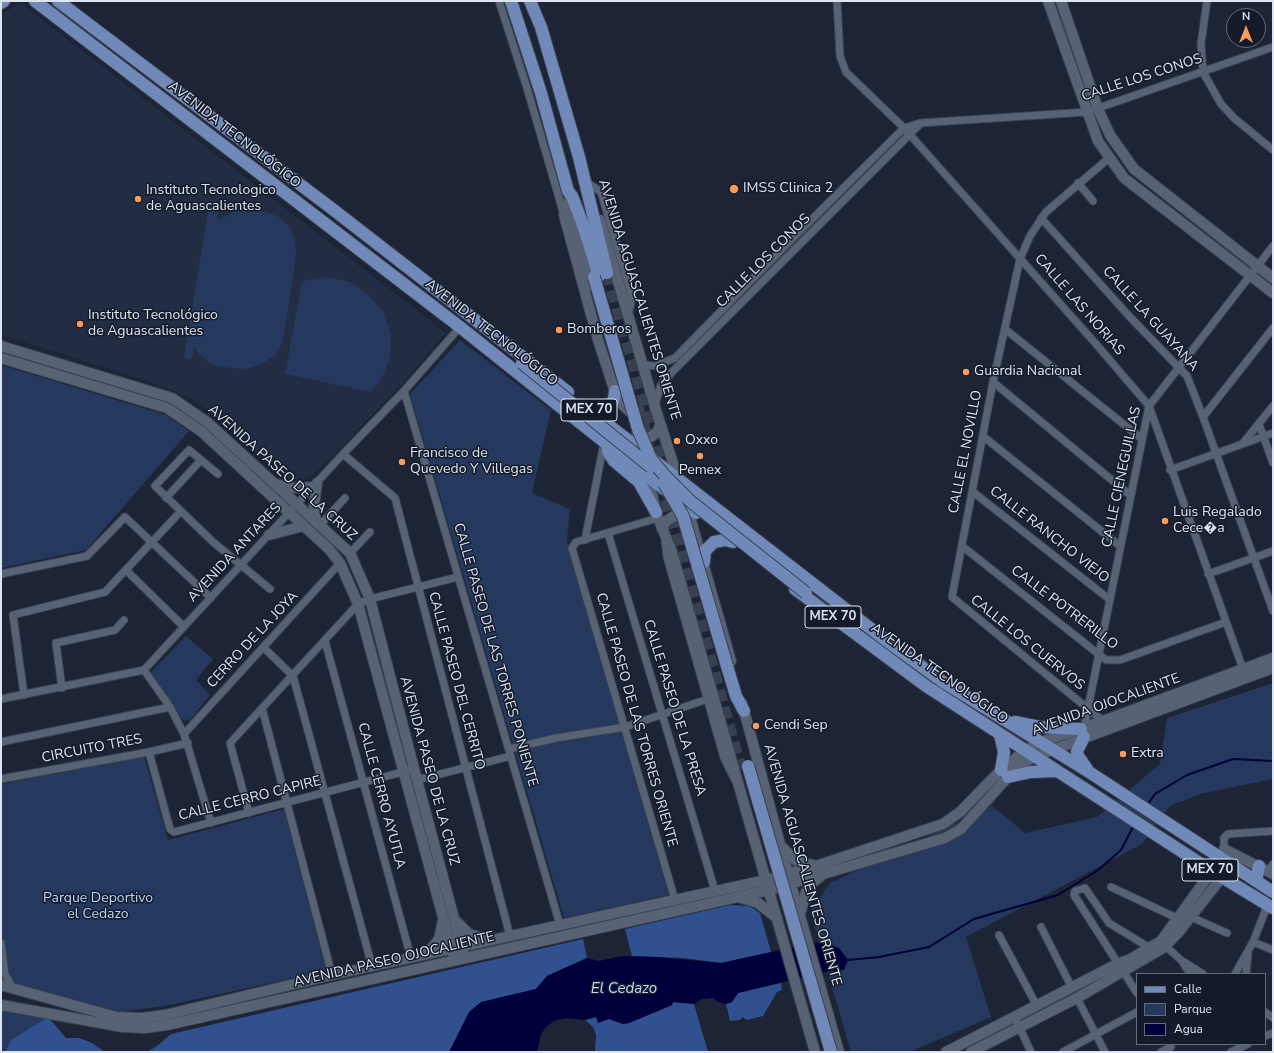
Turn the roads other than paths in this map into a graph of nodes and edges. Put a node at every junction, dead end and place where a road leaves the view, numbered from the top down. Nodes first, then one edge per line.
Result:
1 (4, 1) edge
2 (35, 1) edge
3 (58, 1) edge
4 (499, 1) edge
5 (511, 1) edge
6 (530, 1) edge
7 (837, 1) edge
8 (1048, 1) edge
9 (1061, 1) edge
10 (1207, 1) edge
11 (1, 3) edge
12 (1273, 47) edge
13 (1203, 72) junction
14 (1098, 109) junction
15 (1087, 112) junction
16 (920, 123) junction
17 (904, 128) junction
18 (910, 135) junction
19 (1273, 150) edge
20 (579, 157) junction
21 (1110, 158) junction
22 (1078, 183) junction
23 (568, 195) junction
24 (1093, 201) dead end
25 (564, 215) junction
26 (1041, 218) junction
27 (787, 244) junction
28 (582, 245) junction
29 (1273, 246) edge
30 (794, 250) junction
31 (1020, 259) junction
32 (1257, 266) junction
33 (1250, 274) junction
34 (600, 275) junction
35 (1273, 278) edge
36 (1273, 293) edge
37 (482, 326) junction
38 (460, 327) junction
39 (1273, 328) edge
40 (1005, 329) junction
41 (1, 346) edge
42 (1, 358) edge
43 (643, 365) junction
44 (1178, 368) junction
45 (993, 382) junction
46 (404, 391) junction
47 (615, 391) junction
48 (1148, 406) junction
49 (1273, 406) edge
50 (654, 407) junction
51 (589, 410) junction
52 (629, 411) junction
53 (1203, 417) junction
54 (1259, 424) junction
55 (660, 425) junction
56 (634, 431) junction
57 (1273, 433) edge
58 (1264, 436) junction
59 (984, 437) junction
60 (1142, 439) junction
61 (606, 442) junction
62 (1243, 444) junction
63 (638, 447) junction
64 (343, 454) junction
65 (1216, 454) junction
66 (201, 460) junction
67 (1273, 463) edge
68 (1170, 470) junction
69 (218, 474) dead end
70 (647, 476) junction
71 (678, 479) junction
72 (274, 484) junction
73 (315, 485) junction
74 (972, 492) junction
75 (1130, 495) junction
76 (166, 498) junction
77 (345, 498) dead end
78 (297, 505) junction
79 (687, 506) junction
80 (180, 511) junction
81 (289, 514) junction
82 (657, 515) junction
83 (318, 523) junction
84 (692, 523) junction
85 (303, 526) junction
86 (663, 531) junction
87 (370, 532) dead end
88 (608, 533) junction
89 (269, 535) junction
90 (585, 540) junction
91 (152, 542) junction
92 (733, 542) junction
93 (962, 546) junction
94 (1120, 546) junction
95 (1273, 551) edge
96 (350, 553) junction
97 (1254, 558) junction
98 (340, 562) junction
99 (704, 562) junction
100 (241, 566) junction
101 (127, 571) junction
102 (1, 574) edge
103 (1208, 574) junction
104 (458, 577) junction
105 (418, 587) junction
106 (270, 589) dead end
107 (952, 597) joint
108 (211, 598) junction
109 (370, 599) junction
110 (1109, 599) junction
111 (358, 604) junction
112 (1273, 611) edge
113 (828, 613) junction
114 (124, 620) dead end
115 (1226, 622) junction
116 (184, 627) junction
117 (326, 641) junction
118 (263, 647) junction
119 (1098, 653) junction
120 (1273, 658) edge
121 (1273, 668) edge
122 (1243, 669) junction
123 (144, 670) junction
124 (293, 676) junction
125 (62, 688) junction
126 (24, 695) junction
127 (1, 699) edge
128 (708, 699) junction
129 (170, 707) junction
130 (262, 708) junction
131 (1086, 708) junction
132 (744, 711) junction
133 (662, 716) junction
134 (1003, 719) junction
135 (1104, 721) junction
136 (625, 727) junction
137 (1083, 731) junction
138 (184, 734) junction
139 (1000, 735) junction
140 (1, 742) edge
141 (1041, 742) junction
142 (188, 743) junction
143 (1052, 749) junction
144 (149, 752) junction
145 (510, 753) junction
146 (1031, 753) junction
147 (466, 768) junction
148 (414, 769) junction
149 (1056, 771) junction
150 (404, 772) junction
151 (1089, 772) junction
152 (1005, 774) junction
153 (1, 780) edge
154 (416, 780) junction
155 (363, 783) junction
156 (739, 785) junction
157 (325, 793) junction
158 (288, 803) junction
159 (249, 813) junction
160 (211, 823) junction
161 (1273, 831) edge
162 (778, 840) junction
163 (754, 845) junction
164 (1224, 849) junction
165 (1210, 850) junction
166 (782, 853) junction
167 (822, 869) junction
168 (1269, 869) edge
169 (1217, 874) junction
170 (789, 879) junction
171 (1256, 881) junction
172 (768, 885) junction
173 (1111, 887) dead end
174 (715, 891) junction
175 (1273, 892) edge
176 (733, 898) junction
177 (675, 900) junction
178 (1270, 906) edge
179 (448, 918) junction
180 (802, 918) junction
181 (1185, 919) junction
182 (778, 922) junction
183 (560, 925) junction
184 (1041, 927) dead end
185 (1226, 933) dead end
186 (510, 936) junction
187 (999, 936) dead end
188 (494, 940) junction
189 (1253, 942) junction
190 (1, 943) edge
191 (1163, 944) junction
192 (457, 948) junction
193 (1150, 948) junction
194 (1273, 950) edge
195 (1248, 952) junction
196 (413, 957) junction
197 (460, 959) junction
198 (1182, 961) junction
199 (372, 966) junction
200 (1122, 967) junction
201 (1189, 973) edge
202 (1201, 973) edge
203 (1236, 973) edge
204 (1246, 973) edge
205 (332, 975) junction
206 (3, 976) edge
207 (1, 986) edge
208 (1072, 988) junction
209 (13, 989) junction
210 (1136, 991) edge
211 (1076, 998) junction
212 (1, 1006) edge
213 (1037, 1006) junction
214 (1136, 1013) edge
215 (1017, 1022) junction
216 (1096, 1034) junction
217 (1246, 1045) edge
218 (1171, 1048) edge
219 (1233, 1050) edge
220 (815, 1052) edge
221 (823, 1052) edge
222 (831, 1052) edge
223 (839, 1052) edge
224 (946, 1052) edge
225 (972, 1052) edge
226 (1031, 1052) edge
227 (1064, 1052) edge
228 (1105, 1052) edge
229 (1162, 1052) edge

1 - 11 main road
2 - 38 main road, AVENIDA TECNOLÓGICO / MEX 70
3 - 37 main road, AVENIDA TECNOLÓGICO / MEX 70
4 - 25 street
5 - 23 main road
6 - 20 main road, AVENIDA AGUASCALIENTES ORIENTE
7 - 17 street, CALLE LAS NORIAS
8 - 15 main road
9 - 14 main road
10 - 13 street
12 - 13 street, CALLE LOS CONOS
13 - 14 street, CALLE LOS CONOS
13 - 19 street
14 - 15 street, CALLE LOS CONOS
14 - 32 main road
15 - 16 street, CALLE LOS CONOS
15 - 21 main road
16 - 17 street, CALLE LOS CONOS
16 - 18 street, CALLE LOS CONOS
17 - 18 street, CALLE LAS NORIAS
17 - 27 street, CALLE LOS CONOS
18 - 30 street, CALLE LOS CONOS
18 - 31 street, CALLE LAS NORIAS
20 - 34 main road, AVENIDA AGUASCALIENTES ORIENTE
20 - 43 main road, AVENIDA AGUASCALIENTES ORIENTE
21 - 22 street, CALLE EL NOVILLO
21 - 33 main road
22 - 24 street
22 - 26 street, CALLE EL NOVILLO
23 - 25 main road
23 - 28 main road
23 - 34 main road
25 - 47 main road
26 - 31 street, CALLE EL NOVILLO
26 - 44 street, CALLE LA GUAYANA
27 - 30 street
27 - 43 street, CALLE LOS CONOS
28 - 34 main road
28 - 52 main road
29 - 32 street, CALLE CIENEGUILLAS
30 - 50 street, CALLE LOS CONOS
31 - 40 street, CALLE EL NOVILLO
31 - 48 street, CALLE LAS NORIAS
32 - 33 street, CALLE CIENEGUILLAS
32 - 35 main road
33 - 36 main road
33 - 44 street, CALLE CIENEGUILLAS
34 - 113 main road, bridge
37 - 51 main road, AVENIDA TECNOLÓGICO / MEX 70
37 - 132 main road, bridge
38 - 46 street, AVENIDA ANTARES
38 - 61 main road, AVENIDA TECNOLÓGICO / MEX 70
39 - 53 street
40 - 45 street, CALLE EL NOVILLO
40 - 60 street
41 - 72 main road, AVENIDA PASEO DE LA CRUZ
42 - 81 main road, AVENIDA PASEO DE LA CRUZ
43 - 50 main road, AVENIDA AGUASCALIENTES ORIENTE
44 - 48 street, CALLE CIENEGUILLAS
44 - 53 street, CALLE LA GUAYANA
45 - 59 street, CALLE EL NOVILLO
45 - 75 street
46 - 64 street, AVENIDA ANTARES
46 - 104 street, CALLE PASEO DE LAS TORRES PONIENTE
47 - 51 main road
47 - 52 main road
48 - 60 street, CALLE CIENEGUILLAS
48 - 68 street, CALLE LAS NORIAS
49 - 54 street
50 - 55 main road, AVENIDA AGUASCALIENTES ORIENTE
51 - 63 main road, AVENIDA TECNOLÓGICO / MEX 70
52 - 56 main road
53 - 65 street, CALLE LA GUAYANA
54 - 58 street
54 - 62 street
55 - 56 main road
55 - 71 main road, AVENIDA AGUASCALIENTES ORIENTE
56 - 63 main road
57 - 58 street
58 - 62 street
58 - 67 street
59 - 74 street, CALLE EL NOVILLO
59 - 94 street
60 - 75 street, CALLE CIENEGUILLAS
61 - 70 main road, AVENIDA TECNOLÓGICO / MEX 70
61 - 82 main road
61 - 90 street
62 - 65 street
63 - 70 main road
63 - 71 main road, AVENIDA TECNOLÓGICO / MEX 70
64 - 73 street, AVENIDA ANTARES
64 - 105 street, CALLE PASEO DEL CERRITO
65 - 68 street
65 - 97 street, CALLE LA GUAYANA
66 - 69 street
66 - 76 street
66 - 76 street
68 - 103 street, CALLE LAS NORIAS
70 - 79 main road, AVENIDA TECNOLÓGICO / MEX 70
70 - 82 main road
71 - 79 main road, AVENIDA AGUASCALIENTES ORIENTE
71 - 134 main road, AVENIDA TECNOLÓGICO / MEX 70
72 - 73 main road
72 - 78 main road, AVENIDA PASEO DE LA CRUZ
73 - 78 street, AVENIDA ANTARES
73 - 83 main road
74 - 93 street, CALLE EL NOVILLO
74 - 110 street, CALLE RANCHO VIEJO
75 - 94 street, CALLE CIENEGUILLAS
76 - 80 street
77 - 83 street
78 - 81 street, AVENIDA ANTARES
78 - 83 main road, AVENIDA PASEO DE LA CRUZ
79 - 84 main road, AVENIDA AGUASCALIENTES ORIENTE
79 - 92 main road, AVENIDA TECNOLÓGICO / MEX 70
80 - 91 street
80 - 100 street
81 - 85 main road, AVENIDA PASEO DE LA CRUZ
81 - 89 street, AVENIDA ANTARES
82 - 86 main road
82 - 88 street
83 - 96 main road, AVENIDA PASEO DE LA CRUZ
84 - 86 main road
84 - 99 main road, AVENIDA AGUASCALIENTES ORIENTE
85 - 89 main road
85 - 98 main road, AVENIDA PASEO DE LA CRUZ
86 - 128 street
86 - 156 main road
87 - 96 street
88 - 90 street
88 - 133 street, CALLE PASEO DE LA PRESA
89 - 100 street, AVENIDA ANTARES
90 - 136 street, CALLE PASEO DE LAS TORRES ORIENTE
91 - 101 street
91 - 102 street
91 - 108 street
92 - 99 main road
92 - 113 main road, AVENIDA TECNOLÓGICO / MEX 70
93 - 107 street, CALLE EL NOVILLO
93 - 119 street, CALLE POTRERILLO
94 - 110 street, CALLE CIENEGUILLAS
95 - 97 street
96 - 109 main road, AVENIDA PASEO DE LA CRUZ
97 - 103 street
97 - 112 street, CALLE LA GUAYANA
98 - 111 main road, AVENIDA PASEO DE LA CRUZ
98 - 118 street, CERRO DE LA JOYA
99 - 132 main road, AVENIDA AGUASCALIENTES ORIENTE
100 - 106 street
100 - 108 street, AVENIDA ANTARES
101 - 116 street
101 - 126 street
103 - 115 street, CALLE LAS NORIAS
104 - 105 street
104 - 145 street, CALLE PASEO DE LAS TORRES PONIENTE
105 - 109 street
105 - 147 street, CALLE PASEO DEL CERRITO
107 - 131 street, CALLE LOS CUERVOS
108 - 116 street, AVENIDA ANTARES
109 - 111 street
109 - 148 main road, AVENIDA PASEO DE LA CRUZ
110 - 119 street, CALLE CIENEGUILLAS
111 - 117 street
111 - 150 main road, AVENIDA PASEO DE LA CRUZ
113 - 139 main road, AVENIDA TECNOLÓGICO / MEX 70
114 - 125 street
115 - 119 street, CALLE POTRERILLO
115 - 122 street, CALLE LAS NORIAS
116 - 123 street, AVENIDA ANTARES
117 - 124 street
117 - 155 street, CALLE CERRO AYUTLA
118 - 124 street
118 - 138 street, CERRO DE LA JOYA
119 - 131 street, CALLE CIENEGUILLAS
120 - 122 main road, AVENIDA OJOCALIENTE
121 - 137 main road, AVENIDA OJOCALIENTE
122 - 135 main road, AVENIDA OJOCALIENTE
123 - 125 street
123 - 129 street
124 - 130 street
124 - 157 street
125 - 126 street
126 - 127 street
128 - 133 street
128 - 156 street
129 - 138 street
129 - 140 street
130 - 158 street
130 - 159 street
131 - 135 street, CALLE LOS CUERVOS
131 - 137 street, CALLE CIENEGUILLAS
132 - 162 main road, AVENIDA AGUASCALIENTES ORIENTE
133 - 136 street
133 - 174 street, CALLE PASEO DE LA PRESA
134 - 137 main road
134 - 141 main road, AVENIDA TECNOLÓGICO / MEX 70
135 - 137 main road, AVENIDA OJOCALIENTE
136 - 145 street
136 - 177 street, CALLE PASEO DE LAS TORRES ORIENTE
137 - 141 main road, AVENIDA OJOCALIENTE
137 - 143 main road, AVENIDA OJOCALIENTE
137 - 151 main road
138 - 142 street
139 - 146 main road, AVENIDA TECNOLÓGICO / MEX 70
139 - 152 main road
141 - 143 main road, AVENIDA TECNOLÓGICO / MEX 70
141 - 146 main road, AVENIDA OJOCALIENTE
142 - 144 street, CIRCUITO TRES
142 - 160 street
143 - 146 main road, AVENIDA OJOCALIENTE
143 - 151 main road, AVENIDA TECNOLÓGICO / MEX 70
144 - 153 street, CIRCUITO TRES
144 - 160 street, CALLE CERRO CAPIRE
145 - 147 street
145 - 183 street, CALLE PASEO DE LAS TORRES PONIENTE
146 - 149 main road, AVENIDA TECNOLÓGICO / MEX 70
146 - 152 main road, AVENIDA OJOCALIENTE
147 - 154 street
147 - 186 street, CALLE PASEO DEL CERRITO
148 - 150 street, CALLE CERRO CAPIRE
148 - 154 main road, AVENIDA PASEO DE LA CRUZ
149 - 152 main road
149 - 169 main road, AVENIDA TECNOLÓGICO / MEX 70
150 - 155 street, CALLE CERRO CAPIRE
150 - 179 main road, AVENIDA PASEO DE LA CRUZ
151 - 165 main road, AVENIDA TECNOLÓGICO / MEX 70
152 - 167 main road, AVENIDA OJOCALIENTE
154 - 179 main road, AVENIDA PASEO DE LA CRUZ
155 - 157 street, CALLE CERRO CAPIRE
155 - 196 street, CALLE CERRO AYUTLA
156 - 163 main road
157 - 158 street, CALLE CERRO CAPIRE
157 - 199 street
158 - 159 street, CALLE CERRO CAPIRE
158 - 205 street
159 - 160 street, CALLE CERRO CAPIRE
161 - 164 street
162 - 166 main road, AVENIDA AGUASCALIENTES ORIENTE
162 - 167 main road
163 - 166 main road
163 - 172 main road
164 - 165 main road
164 - 168 main road
165 - 171 main road, AVENIDA TECNOLÓGICO / MEX 70
166 - 170 main road, AVENIDA AGUASCALIENTES ORIENTE
167 - 170 main road, AVENIDA OJOCALIENTE
167 - 180 main road
168 - 171 main road
169 - 178 main road, AVENIDA TECNOLÓGICO / MEX 70
169 - 181 main road
170 - 172 main road, AVENIDA PASEO OJOCALIENTE
170 - 180 main road, AVENIDA AGUASCALIENTES ORIENTE
171 - 175 main road, AVENIDA TECNOLÓGICO / MEX 70
172 - 174 main road, AVENIDA PASEO OJOCALIENTE
172 - 176 main road, AVENIDA PASEO OJOCALIENTE
172 - 182 main road
173 - 181 street
174 - 177 main road, AVENIDA PASEO OJOCALIENTE
176 - 182 main road
176 - 197 main road, AVENIDA PASEO OJOCALIENTE
177 - 183 main road, AVENIDA PASEO OJOCALIENTE
178 - 189 street
179 - 188 main road
179 - 192 main road, AVENIDA PASEO DE LA CRUZ
179 - 196 main road
180 - 182 main road
180 - 223 main road, AVENIDA AGUASCALIENTES ORIENTE
181 - 185 street
181 - 191 main road
182 - 220 main road
183 - 186 main road, AVENIDA PASEO OJOCALIENTE
184 - 208 street
186 - 188 main road, AVENIDA PASEO OJOCALIENTE
187 - 213 street
188 - 192 main road, AVENIDA PASEO OJOCALIENTE
189 - 194 street
189 - 195 street
190 - 206 street
191 - 193 main road
191 - 198 street
191 - 200 main road
192 - 196 main road, AVENIDA PASEO OJOCALIENTE
192 - 197 main road, AVENIDA PASEO DE LA CRUZ
193 - 200 main road
193 - 200 street
195 - 203 street
195 - 204 street
196 - 199 main road, AVENIDA PASEO OJOCALIENTE
197 - 212 main road, AVENIDA PASEO OJOCALIENTE
198 - 201 street
198 - 202 street
199 - 205 main road, AVENIDA PASEO OJOCALIENTE
200 - 208 main road
200 - 210 street
200 - 211 main road
205 - 209 main road, AVENIDA PASEO OJOCALIENTE
206 - 209 street
207 - 209 main road, AVENIDA PASEO OJOCALIENTE
208 - 213 main road
211 - 215 main road
211 - 216 street
213 - 215 main road
214 - 216 street
215 - 224 main road
215 - 225 main road
215 - 226 street
216 - 227 street
216 - 228 street
217 - 219 street
218 - 229 street
221 - 222 main road, AVENIDA AGUASCALIENTES ORIENTE, bridge

